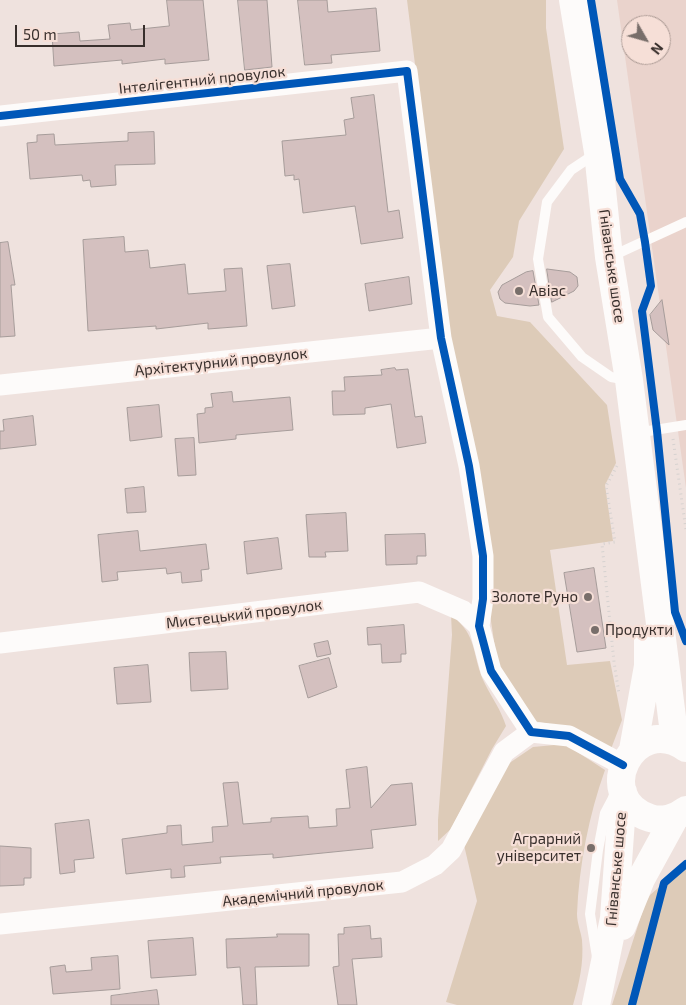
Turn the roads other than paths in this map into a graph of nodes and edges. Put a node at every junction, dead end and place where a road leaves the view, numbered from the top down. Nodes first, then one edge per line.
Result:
1 (573, 0) edge
2 (0, 116) edge
3 (598, 152) junction
4 (686, 222) edge
5 (609, 257) junction
6 (441, 338) junction
7 (629, 380) junction
8 (0, 385) edge
9 (686, 425) edge
10 (635, 433) junction
11 (647, 532) junction
12 (479, 626) junction
13 (0, 643) edge
14 (531, 732) junction
15 (681, 744) edge
16 (625, 772) junction
17 (680, 814) edge
18 (0, 924) edge
19 (599, 997) edge

1 - 3 main road, Гніванське шосе
2 - 6 street, Інтелігентний провулок
3 - 5 main road, Гніванське шосе
3 - 7 lane
4 - 5 lane
5 - 7 main road, Гніванське шосе
6 - 8 street, Архітектурний провулок
6 - 12 street
7 - 10 main road, Гніванське шосе
9 - 10 lane
10 - 11 main road, Гніванське шосе
11 - 15 main road, Гніванське шосе
11 - 16 main road, Гніванське шосе
12 - 13 street, Мистецький провулок
12 - 14 street
14 - 16 street
14 - 18 street, Академічний провулок
15 - 16 main road, Гніванське шосе
16 - 17 main road, Гніванське шосе
16 - 19 main road, Гніванське шосе
17 - 19 main road, Гніванське шосе

